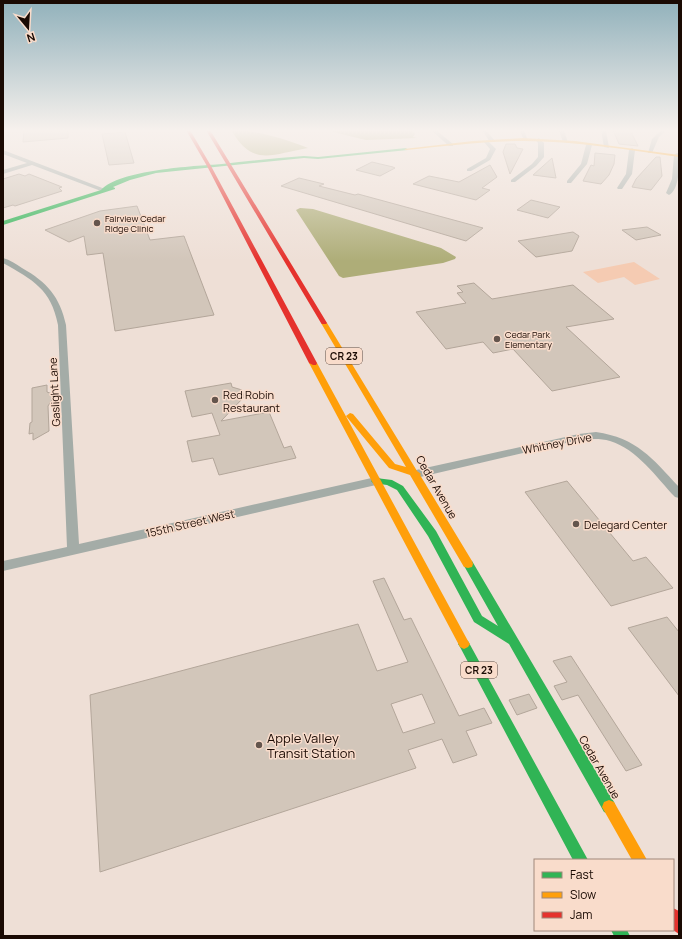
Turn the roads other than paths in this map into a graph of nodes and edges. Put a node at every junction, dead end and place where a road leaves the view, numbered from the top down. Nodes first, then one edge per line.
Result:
1 (60, 174) edge
2 (173, 174) edge
3 (213, 174) edge
4 (235, 174) edge
5 (522, 174) edge
6 (576, 174) edge
7 (629, 174) edge
8 (676, 174) edge
9 (513, 181) dead end
10 (570, 182) dead end
11 (620, 188) dead end
12 (103, 190) junction
13 (669, 193) dead end
14 (3, 223) edge
15 (3, 260) edge
16 (326, 386) junction
17 (416, 474) junction
18 (376, 481) junction
19 (679, 494) edge
20 (73, 550) junction
21 (3, 566) edge
22 (513, 642) junction
23 (580, 859) edge
24 (639, 859) edge

1 - 12 street
2 - 12 main road
3 - 16 main road, CR 23
4 - 17 main road, Cedar Avenue / CR 23
5 - 9 street
6 - 10 street
7 - 11 street
8 - 13 street
12 - 14 main road
15 - 20 street, Gaslight Lane
16 - 17 main road
16 - 18 main road, CR 23
17 - 19 street, Whitney Drive
17 - 22 main road, Cedar Avenue / CR 23
18 - 20 street, 155th Street West
18 - 22 main road
18 - 23 main road, CR 23
20 - 21 street, 155th Street West
22 - 24 main road, Cedar Avenue / CR 23

